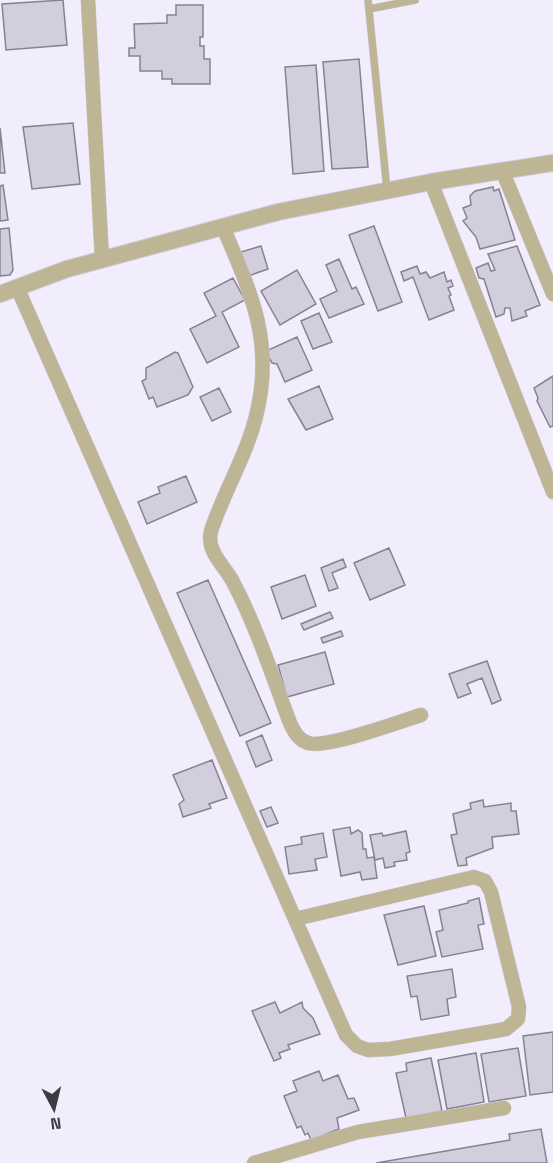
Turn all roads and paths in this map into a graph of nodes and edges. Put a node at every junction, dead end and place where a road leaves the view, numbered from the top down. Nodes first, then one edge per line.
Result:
1 (88, 0) edge
2 (368, 0) edge
3 (415, 0) edge
4 (369, 9) junction
5 (553, 163) edge
6 (502, 170) junction
7 (431, 182) junction
8 (387, 190) junction
9 (223, 227) junction
10 (102, 259) junction
11 (17, 287) junction
12 (0, 294) edge
13 (553, 294) edge
14 (552, 492) edge
15 (421, 715) dead end
16 (296, 919) junction
17 (504, 1108) dead end
18 (254, 1163) edge

1 - 10 street
2 - 4 lane
3 - 4 lane
4 - 8 lane
5 - 6 street
6 - 7 street
6 - 13 street
7 - 8 street
7 - 14 street
8 - 9 street
9 - 10 street
9 - 15 street
10 - 11 street
11 - 12 street
11 - 16 street
16 - 16 street
17 - 18 street

